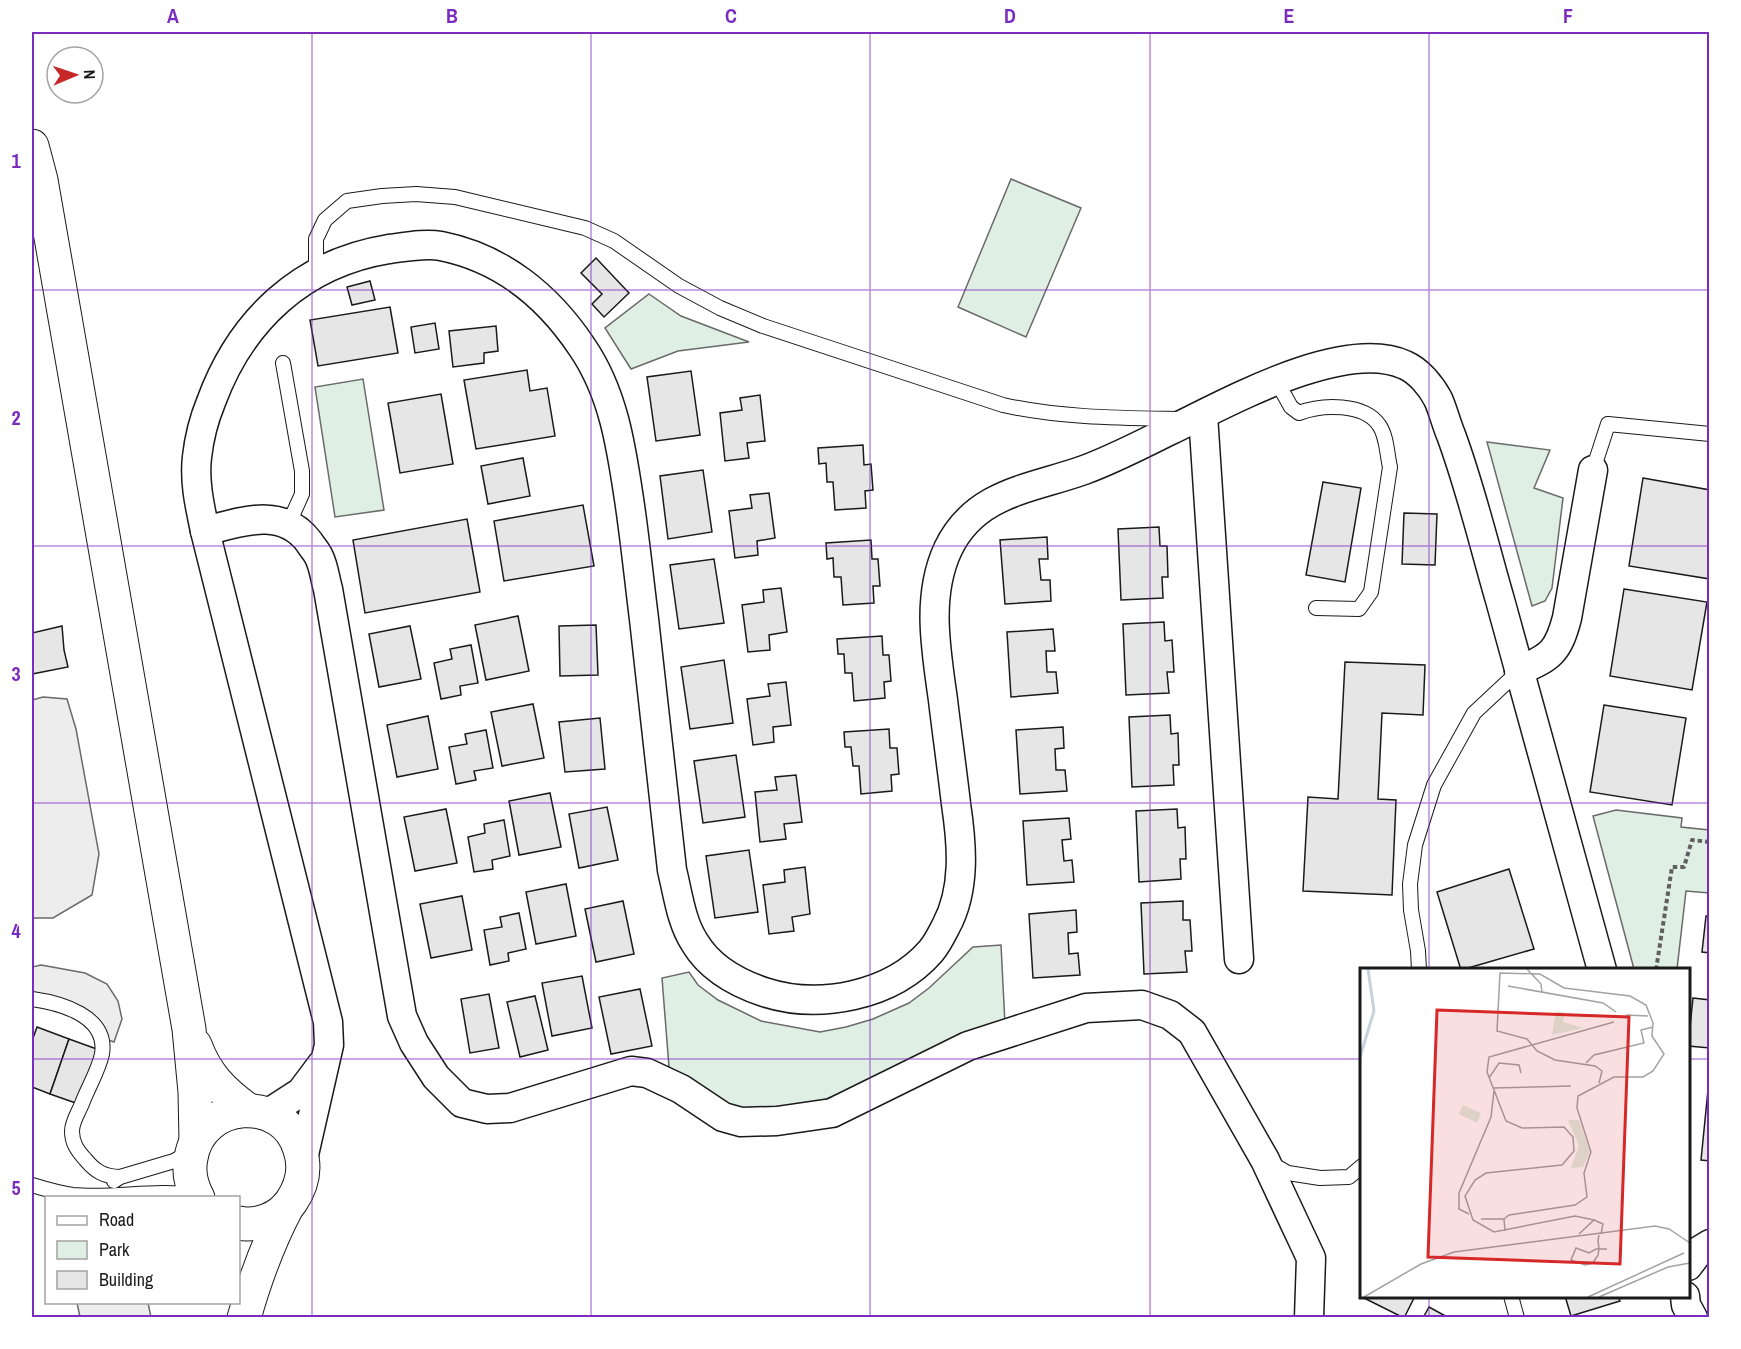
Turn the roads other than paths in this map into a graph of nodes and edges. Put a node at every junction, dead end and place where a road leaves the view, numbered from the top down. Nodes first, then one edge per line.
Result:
1 (32, 146) edge
2 (316, 274) junction
3 (283, 363) dead end
4 (1277, 382) junction
5 (1198, 417) junction
6 (1710, 434) edge
7 (1593, 470) joint
8 (288, 523) junction
9 (205, 531) junction
10 (1316, 608) dead end
11 (1519, 671) junction
12 (1239, 959) dead end
13 (1419, 968) edge
14 (1602, 968) edge
15 (32, 999) edge
16 (189, 1029) junction
17 (329, 1045) junction
18 (258, 1112) junction
19 (194, 1145) junction
20 (303, 1159) junction
21 (1265, 1160) junction
22 (91, 1166) junction
23 (1360, 1168) edge
24 (120, 1177) junction
25 (32, 1185) edge
26 (76, 1196) edge
27 (100, 1196) edge
28 (197, 1196) edge
29 (287, 1208) junction
30 (240, 1223) edge
31 (1512, 1298) edge
32 (1684, 1298) edge
33 (242, 1317) edge
34 (1309, 1317) edge
35 (1517, 1317) edge
36 (1693, 1317) edge

1 - 16 main road
2 - 5 lane
2 - 5 street
2 - 9 street
3 - 8 lane
4 - 5 street
4 - 10 lane
4 - 11 street
5 - 12 street
6 - 7 lane
7 - 11 street
8 - 9 street
8 - 21 street
9 - 17 street
11 - 13 lane
11 - 14 street
15 - 22 lane
16 - 18 main road
16 - 19 main road
17 - 18 street
17 - 20 street
18 - 19 main road
18 - 20 main road
19 - 24 lane
19 - 28 main road
20 - 29 main road
21 - 23 lane
21 - 34 street
22 - 24 lane
22 - 27 lane
24 - 27 lane
25 - 26 lane
26 - 27 lane
27 - 28 lane
29 - 30 main road
29 - 33 main road
31 - 35 lane
32 - 36 street

